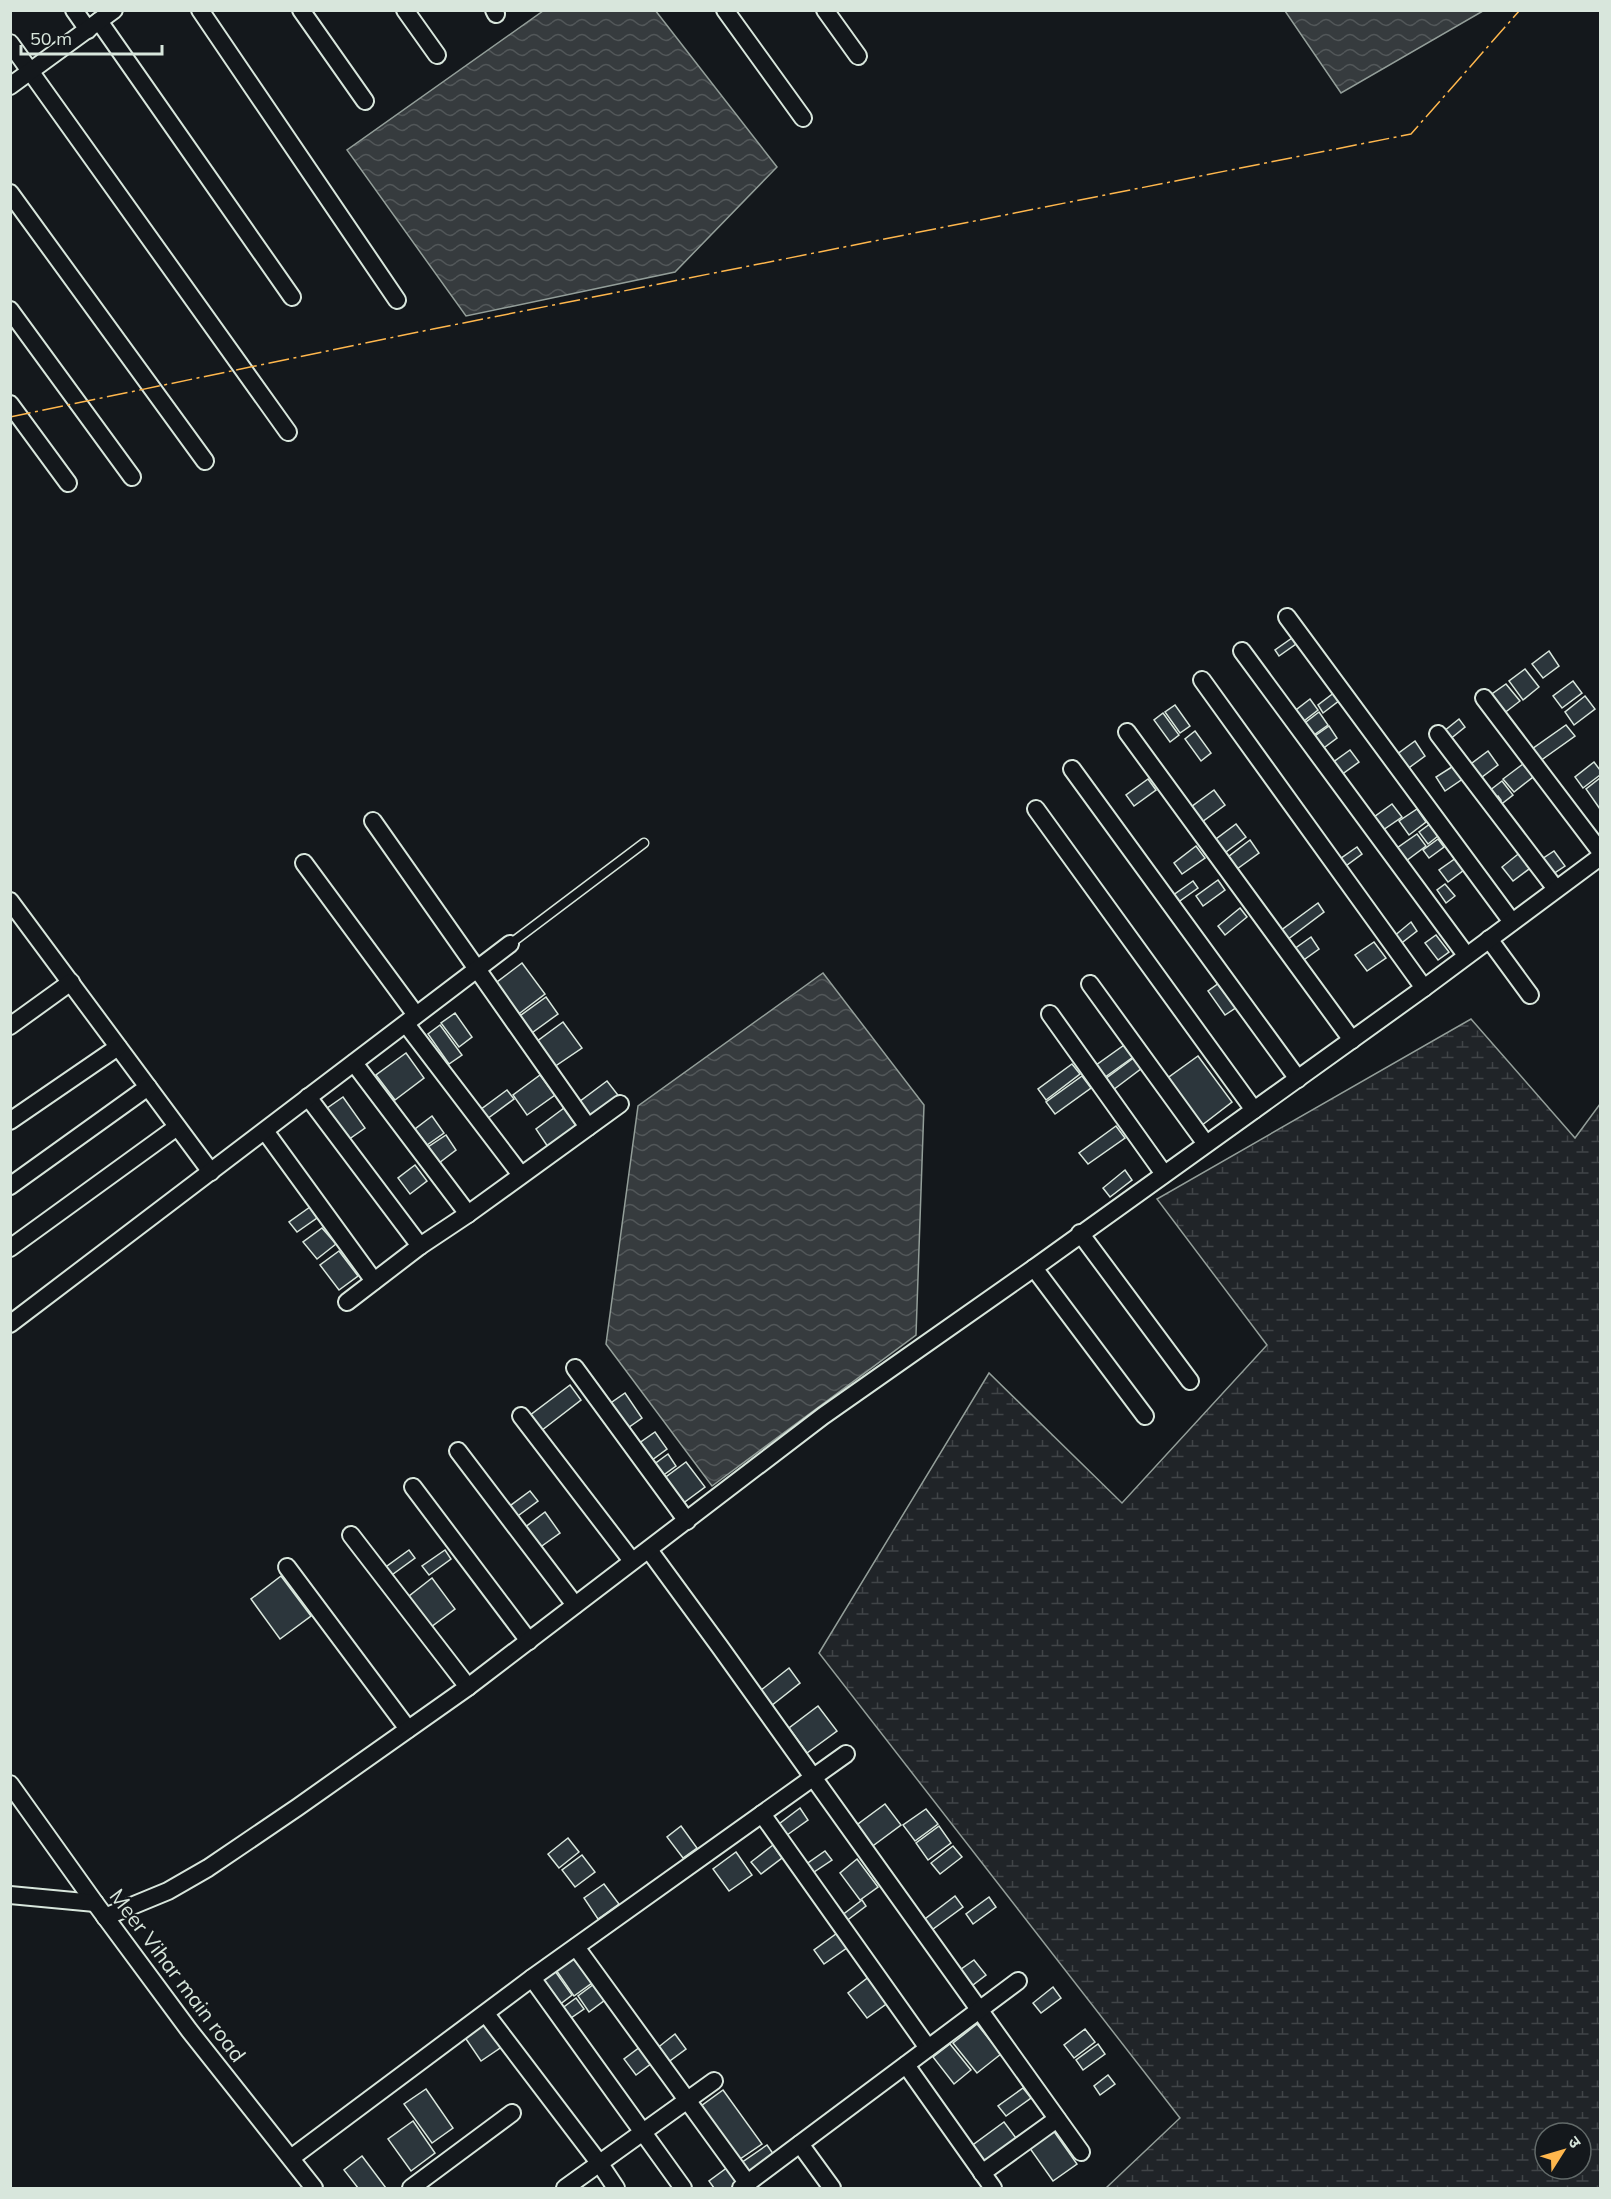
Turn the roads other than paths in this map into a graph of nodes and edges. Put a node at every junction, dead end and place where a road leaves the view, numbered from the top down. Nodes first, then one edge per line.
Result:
1 (74, 10) edge
2 (114, 10) edge
3 (200, 10) edge
4 (301, 10) edge
5 (405, 10) edge
6 (725, 10) edge
7 (825, 10) edge
8 (93, 26) junction
9 (10, 42) edge
10 (437, 55) dead end
11 (858, 56) dead end
12 (32, 71) junction
13 (10, 86) edge
14 (365, 101) dead end
15 (803, 118) dead end
16 (10, 193) edge
17 (292, 297) dead end
18 (397, 300) dead end
19 (10, 310) edge
20 (10, 404) edge
21 (288, 432) dead end
22 (205, 462) dead end
23 (132, 477) dead end
24 (68, 483) dead end
25 (1287, 616) dead end
26 (1242, 651) dead end
27 (1202, 680) dead end
28 (1484, 698) dead end
29 (1127, 732) dead end
30 (1438, 734) dead end
31 (1072, 769) dead end
32 (1036, 809) dead end
33 (373, 820) dead end
34 (644, 843) dead end
35 (1600, 851) edge
36 (1600, 856) edge
37 (304, 863) dead end
38 (1556, 889) junction
39 (11, 902) edge
40 (1512, 922) junction
41 (1489, 939) junction
42 (510, 944) joint
43 (1466, 955) junction
44 (476, 970) junction
45 (70, 982) junction
46 (1090, 984) dead end
47 (1424, 988) junction
48 (1530, 995) dead end
49 (1050, 1014) dead end
50 (411, 1019) junction
51 (10, 1026) edge
52 (1352, 1040) junction
53 (118, 1047) junction
54 (354, 1063) junction
55 (1298, 1079) junction
56 (148, 1088) junction
57 (308, 1098) junction
58 (620, 1104) dead end
59 (1254, 1110) junction
60 (10, 1121) edge
61 (177, 1127) junction
62 (588, 1127) junction
63 (265, 1131) junction
64 (1206, 1144) junction
65 (211, 1172) junction
66 (1164, 1174) junction
67 (521, 1175) junction
68 (10, 1186) edge
69 (468, 1214) junction
70 (1080, 1233) junction
71 (420, 1246) junction
72 (10, 1248) edge
73 (1034, 1268) junction
74 (374, 1281) junction
75 (347, 1302) dead end
76 (11, 1323) edge
77 (575, 1368) dead end
78 (1190, 1381) dead end
79 (521, 1416) dead end
80 (1144, 1416) dead end
81 (458, 1450) dead end
82 (413, 1487) dead end
83 (687, 1521) junction
84 (351, 1535) dead end
85 (649, 1550) junction
86 (632, 1561) junction
87 (286, 1568) dead end
88 (575, 1605) junction
89 (528, 1641) junction
90 (468, 1687) junction
91 (408, 1729) junction
92 (846, 1754) dead end
93 (812, 1777) junction
94 (10, 1784) edge
95 (762, 1814) junction
96 (10, 1895) edge
97 (95, 1903) junction
98 (105, 1917) junction
99 (576, 1947) junction
100 (532, 1978) junction
101 (1017, 1981) dead end
102 (980, 2010) junction
103 (486, 2014) junction
104 (928, 2048) junction
105 (906, 2065) junction
106 (714, 2081) dead end
107 (688, 2101) junction
108 (512, 2113) dead end
109 (1057, 2119) junction
110 (643, 2133) junction
111 (800, 2144) junction
112 (1081, 2152) dead end
113 (291, 2158) junction
114 (600, 2164) junction
115 (982, 2173) junction
116 (744, 2186) edge
117 (314, 2188) edge
118 (411, 2188) edge
119 (565, 2188) edge
120 (616, 2188) edge
121 (683, 2188) edge
122 (832, 2188) edge
123 (993, 2188) edge

1 - 8 street
2 - 8 street
3 - 18 street
4 - 14 street
5 - 10 street
6 - 15 street
7 - 11 street
8 - 12 street
8 - 17 street
9 - 12 street
12 - 13 street
12 - 21 street
16 - 22 street
19 - 23 street
20 - 24 street
25 - 40 street
26 - 43 street
27 - 47 street
28 - 35 street
29 - 52 street
30 - 38 street
31 - 55 street
32 - 59 street
33 - 44 street
34 - 42 lane
36 - 38 street
37 - 50 street
38 - 40 street
39 - 45 street
40 - 41 street
41 - 43 street
41 - 48 street
42 - 44 street
43 - 47 street
44 - 50 street
44 - 62 street
45 - 51 street
45 - 53 street
46 - 64 street
47 - 52 street
49 - 66 street
50 - 54 street
50 - 67 street
52 - 55 street
53 - 56 street
53 - 60 street
54 - 57 street
54 - 69 street
55 - 59 street
56 - 61 street
56 - 68 street
57 - 63 street
57 - 71 street
58 - 62 street
59 - 64 street
61 - 65 street
61 - 72 street
62 - 67 street
63 - 65 street
63 - 74 street
64 - 66 street
65 - 76 street
66 - 70 street
67 - 69 street
69 - 71 street
70 - 73 street
70 - 78 street
71 - 74 street
73 - 80 street
73 - 83 street
74 - 75 street
77 - 83 street
79 - 86 street
81 - 88 street
82 - 89 street
83 - 85 street
84 - 90 street
85 - 86 street
85 - 93 street
86 - 88 street
87 - 91 street
88 - 89 street
89 - 90 street
90 - 91 street
91 - 98 street
92 - 93 street
93 - 95 street
93 - 102 street
94 - 97 street, Meer Vihar main road
95 - 99 street
95 - 104 street
96 - 97 street
97 - 98 street, Meer Vihar main road
98 - 113 street, Meer Vihar main road
99 - 100 street
99 - 107 street
100 - 103 street
100 - 110 street
101 - 102 street
102 - 104 street
102 - 109 street
103 - 113 street
103 - 114 street
104 - 105 street
105 - 111 street
105 - 115 street
106 - 107 street
107 - 110 street
107 - 116 street
108 - 118 street
109 - 112 street
109 - 115 street
110 - 114 street
110 - 121 street
111 - 116 street
111 - 122 street
113 - 117 street, Meer Vihar main road
114 - 119 street
114 - 120 street
115 - 123 street

